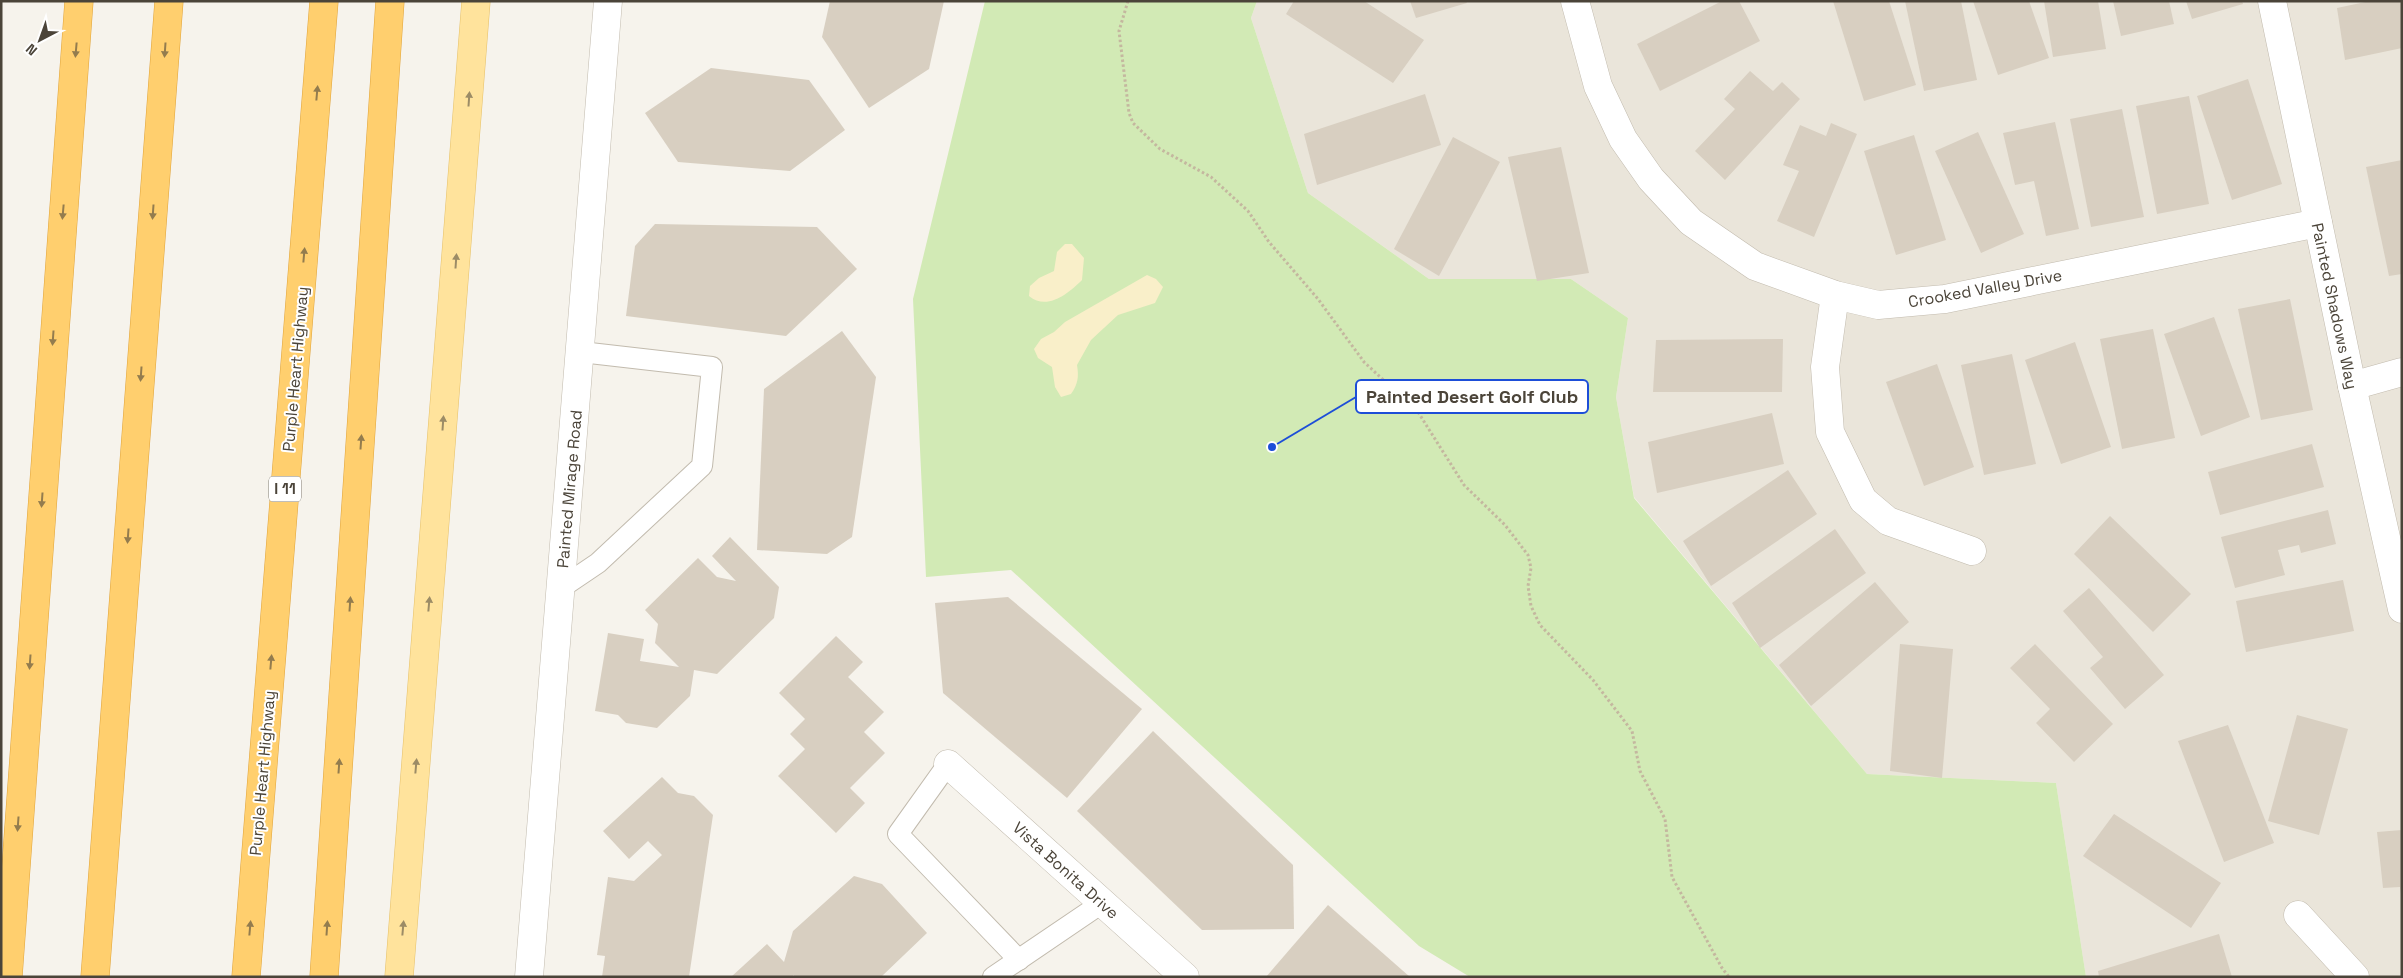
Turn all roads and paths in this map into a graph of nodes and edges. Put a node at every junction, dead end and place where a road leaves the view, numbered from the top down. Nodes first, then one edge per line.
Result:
1 (79, 1) edge
2 (169, 1) edge
3 (324, 1) edge
4 (390, 1) edge
5 (476, 1) edge
6 (608, 1) edge
7 (1128, 1) edge
8 (1575, 1) edge
9 (2272, 1) edge
10 (2318, 223) junction
11 (1835, 295) junction
12 (581, 352) junction
13 (2402, 372) edge
14 (2352, 386) junction
15 (1972, 551) dead end
16 (561, 588) junction
17 (2402, 609) edge
18 (948, 764) joint
19 (1102, 902) junction
20 (2298, 915) dead end
21 (1018, 960) junction
22 (8, 977) edge
23 (95, 977) edge
24 (246, 977) edge
25 (324, 977) edge
26 (399, 977) edge
27 (529, 977) edge
28 (993, 977) edge
29 (1184, 977) edge
30 (1729, 977) edge
31 (2355, 977) edge

1 -> 22 highway
2 -> 23 highway
24 -> 3 highway, Purple Heart Highway / I 11
25 -> 4 highway
26 -> 5 main road
6 - 12 street, Painted Mirage Road
7 - 30 path
8 - 11 street, Crooked Valley Drive
9 - 10 street, Painted Shadows Way
10 - 11 street, Crooked Valley Drive
10 - 14 street, Painted Shadows Way
11 - 15 street
12 - 16 street, Painted Mirage Road
12 - 16 lane
13 - 14 street
14 - 17 street, Painted Shadows Way
16 - 27 street, Painted Mirage Road
18 - 19 street, Vista Bonita Drive
18 - 21 lane
19 - 21 lane
19 - 29 street, Vista Bonita Drive
20 - 31 street
21 - 28 lane

